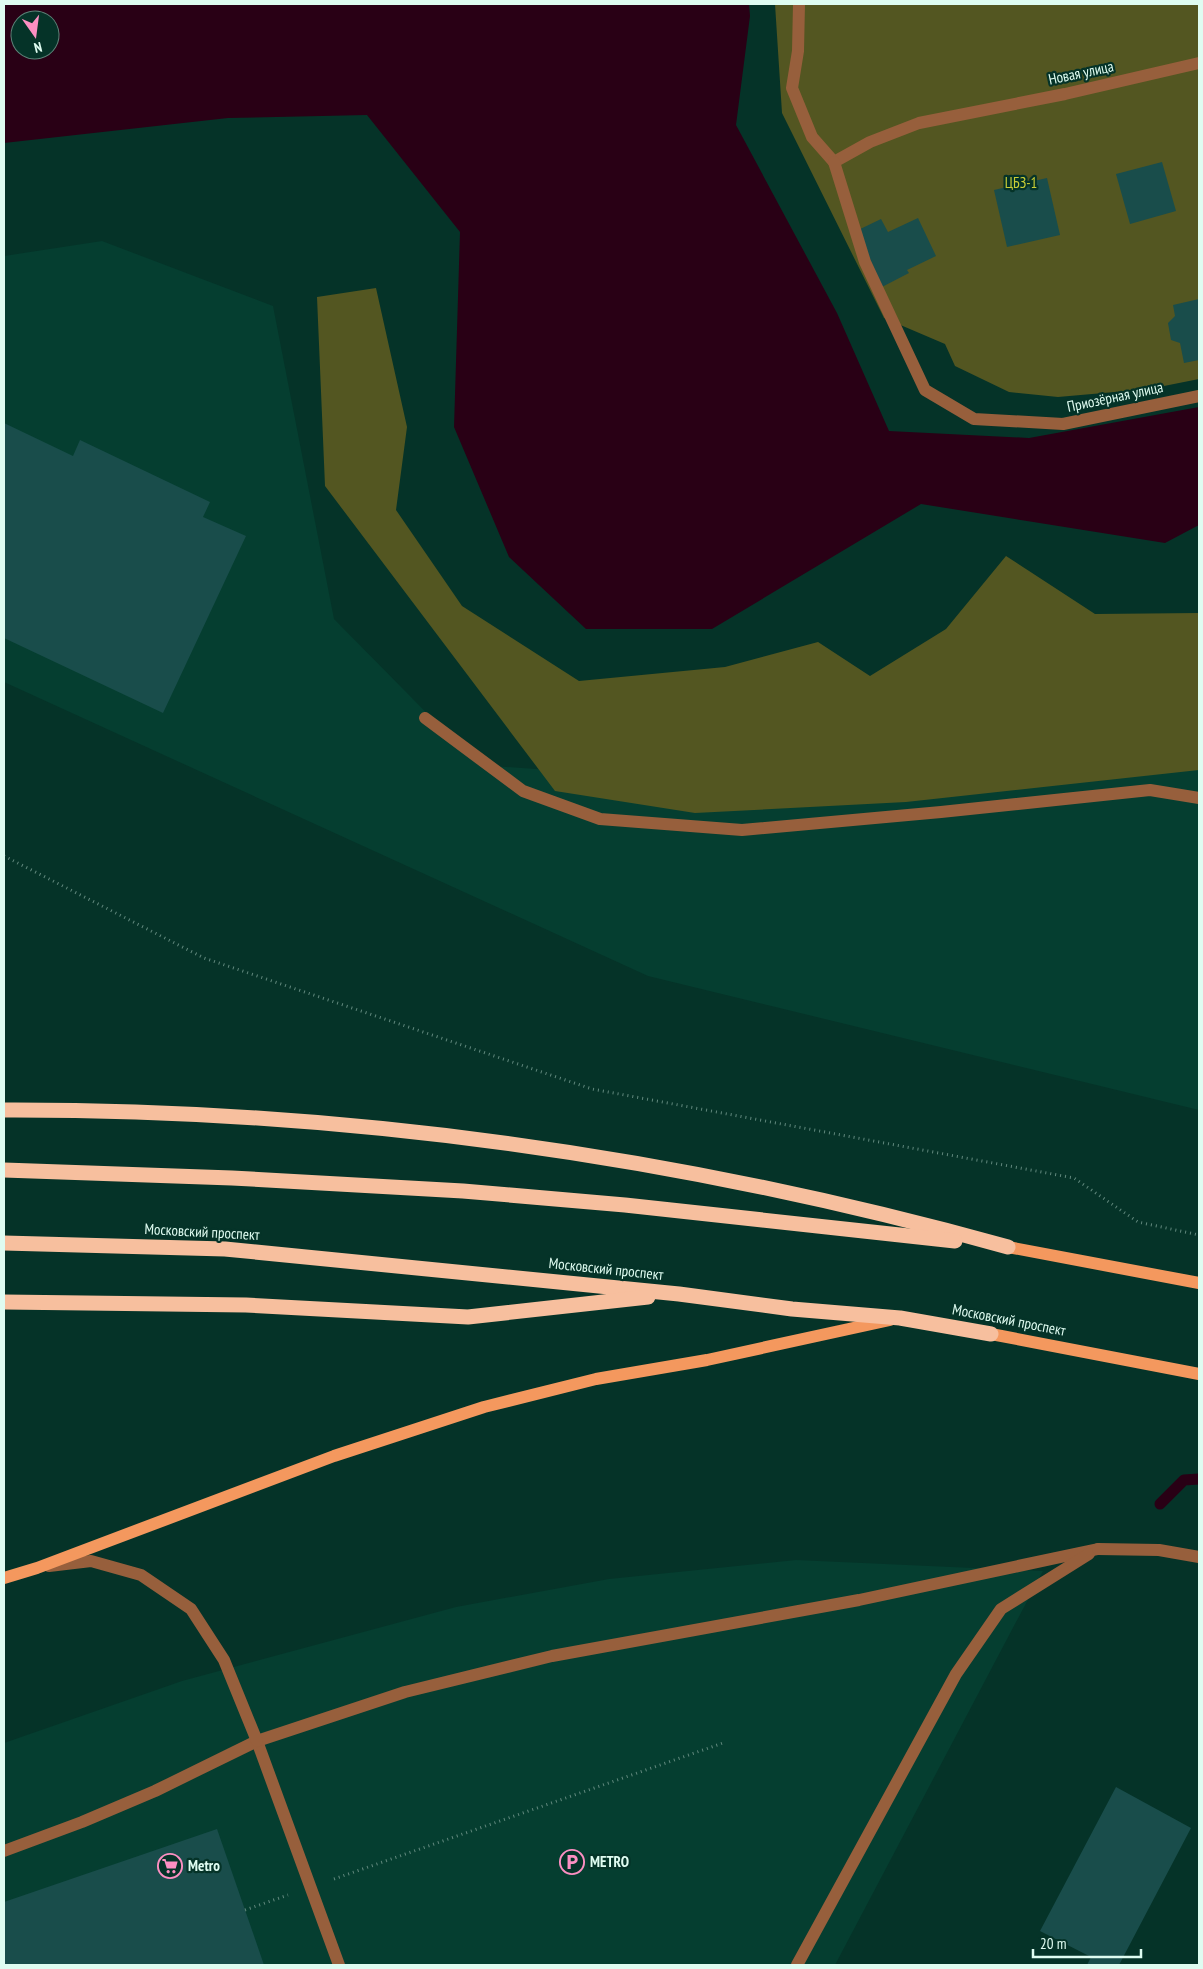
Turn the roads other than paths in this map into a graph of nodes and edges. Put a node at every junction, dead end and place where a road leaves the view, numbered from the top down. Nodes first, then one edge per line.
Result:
1 (799, 4) edge
2 (1199, 63) edge
3 (834, 162) junction
4 (1199, 396) edge
5 (425, 718) dead end
6 (1199, 798) edge
7 (4, 1110) edge
8 (4, 1170) edge
9 (4, 1243) edge
10 (29, 1244) junction
11 (1008, 1247) junction
12 (4, 1251) edge
13 (1199, 1283) edge
14 (678, 1294) junction
15 (4, 1302) edge
16 (900, 1318) junction
17 (991, 1334) joint
18 (1199, 1374) edge
19 (1098, 1549) junction
20 (1199, 1557) edge
21 (37, 1568) junction
22 (4, 1578) edge
23 (257, 1741) junction
24 (4, 1851) edge
25 (339, 1965) edge
26 (797, 1965) edge

1 - 3 street
2 - 3 street, Новая улица
3 - 4 street, Приозёрная улица
5 - 6 street
7 - 11 highway
8 - 11 highway
9 - 10 highway, Московский проспект
10 - 12 highway
10 - 14 highway, Московский проспект
11 - 13 main road
14 - 15 highway
14 - 16 highway, Московский проспект
16 - 17 highway, Московский проспект
16 - 21 main road
17 - 18 main road, Московский проспект
19 - 20 street
19 - 23 street
19 - 26 street
21 - 22 main road
21 - 23 street
23 - 24 street
23 - 25 street

